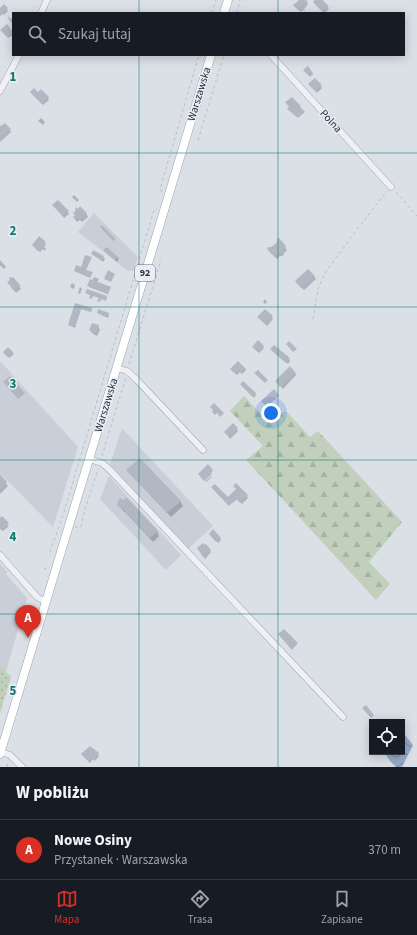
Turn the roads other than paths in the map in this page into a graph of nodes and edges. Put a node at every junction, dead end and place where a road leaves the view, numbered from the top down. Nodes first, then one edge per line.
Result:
1 (47, 0) edge
2 (225, 1) edge
3 (41, 12) edge
4 (225, 12) edge
5 (18, 56) edge
6 (211, 56) edge
7 (272, 56) edge
8 (0, 91) edge
9 (391, 186) road end
10 (117, 368) junction
11 (203, 450) dead end
12 (89, 459) junction
13 (0, 555) edge
14 (46, 602) junction
15 (343, 717) dead end
16 (0, 753) edge
17 (22, 767) edge

1 - 3 street
2 - 4 main road
5 - 8 street
6 - 10 main road, Warszawska / 92
7 - 9 street, Polna
10 - 11 street
10 - 12 main road, Warszawska / 92
12 - 14 main road, Warszawska / 92
12 - 15 street
13 - 14 street
14 - 16 main road, Warszawska / 92
16 - 17 street

